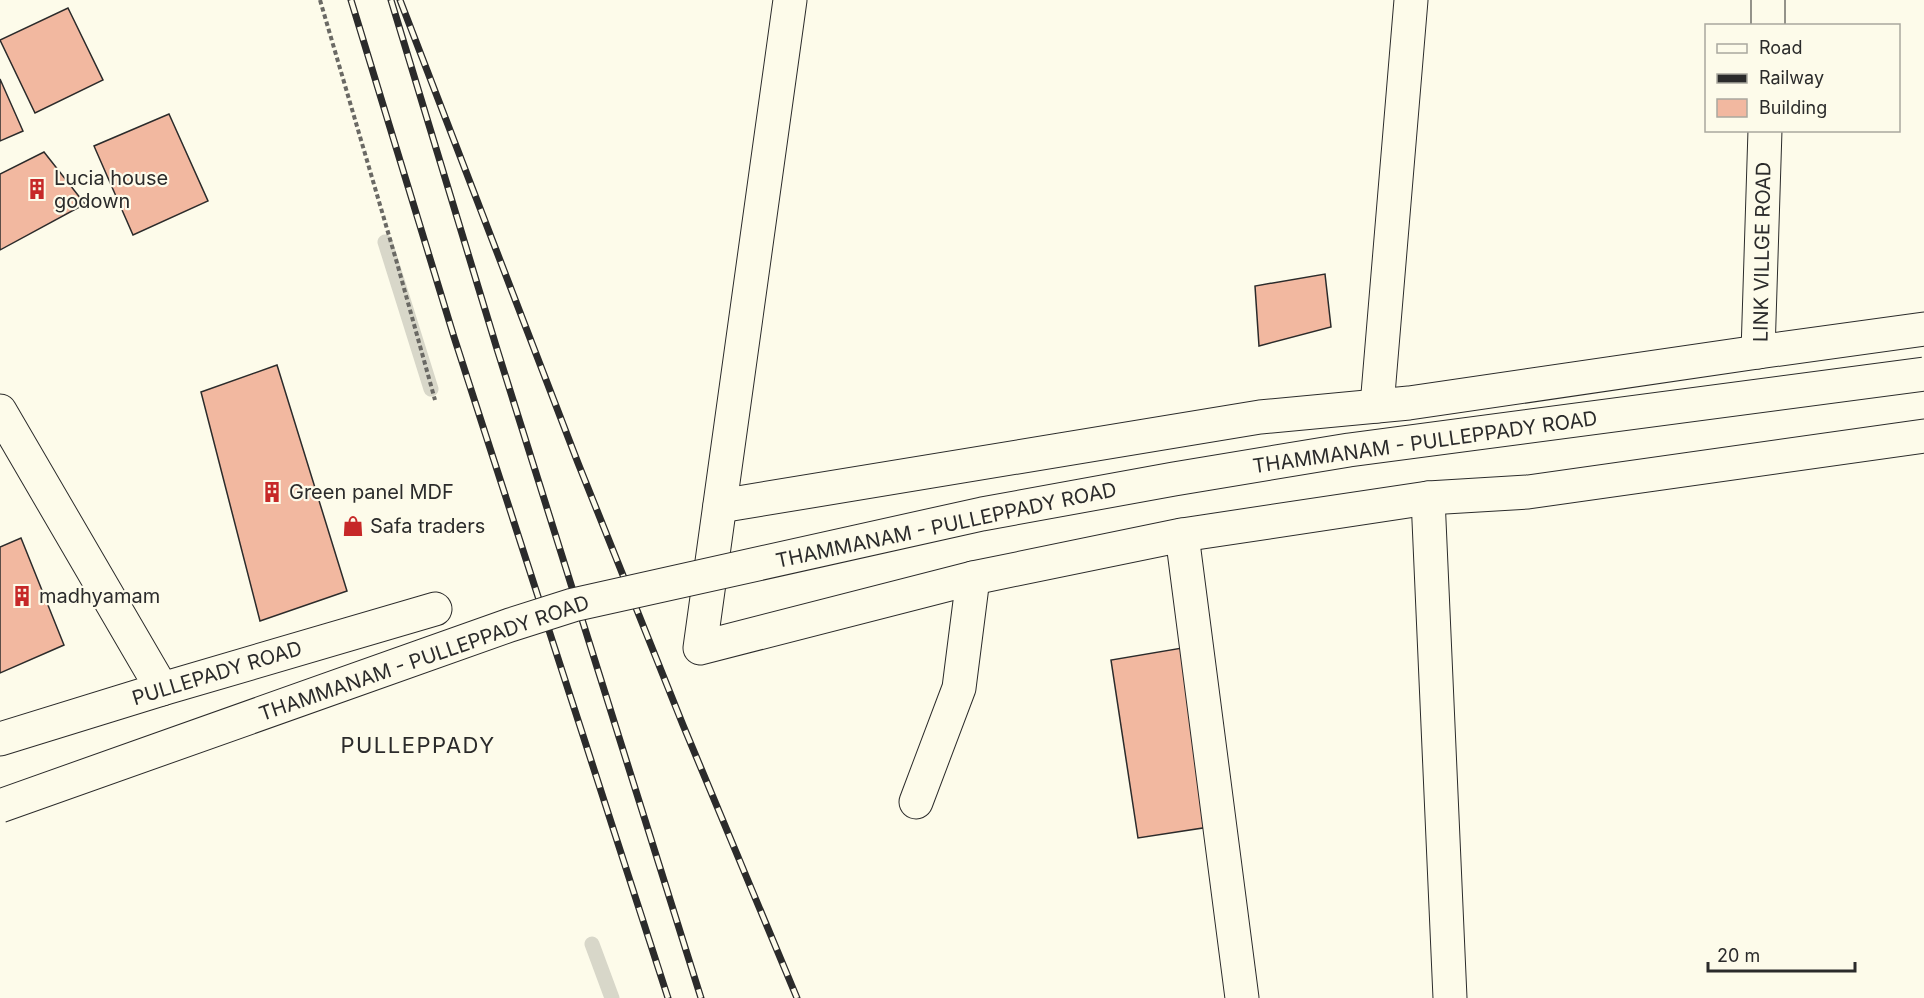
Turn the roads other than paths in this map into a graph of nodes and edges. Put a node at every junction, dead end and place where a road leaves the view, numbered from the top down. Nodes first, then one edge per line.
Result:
1 (790, 0) edge
2 (1411, 0) edge
3 (1768, 0) edge
4 (1768, 24) edge
5 (1765, 132) edge
6 (1924, 329) edge
7 (1758, 352) junction
8 (1924, 374) edge
9 (1377, 406) junction
10 (0, 411) edge
11 (1924, 436) edge
12 (1428, 498) junction
13 (720, 506) junction
14 (1182, 535) junction
15 (974, 578) junction
16 (435, 609) dead end
17 (162, 689) junction
18 (0, 739) edge
19 (916, 802) dead end
20 (0, 806) edge
21 (1242, 998) edge
22 (1450, 998) edge

1 - 13 street
2 - 9 street
3 - 4 street
5 - 7 street, LINK VILLGE ROAD
6 - 7 street, LINK VILLGE ROAD
7 - 9 street
8 - 20 street, THAMMANAM - PULLEPPADY ROAD, bridge
9 - 13 street
10 - 17 street
11 - 12 street
12 - 14 street
12 - 22 street
13 - 15 street
14 - 15 street
14 - 21 street
15 - 19 street
16 - 17 street, PULLEPADY ROAD
17 - 18 street, PULLEPADY ROAD

